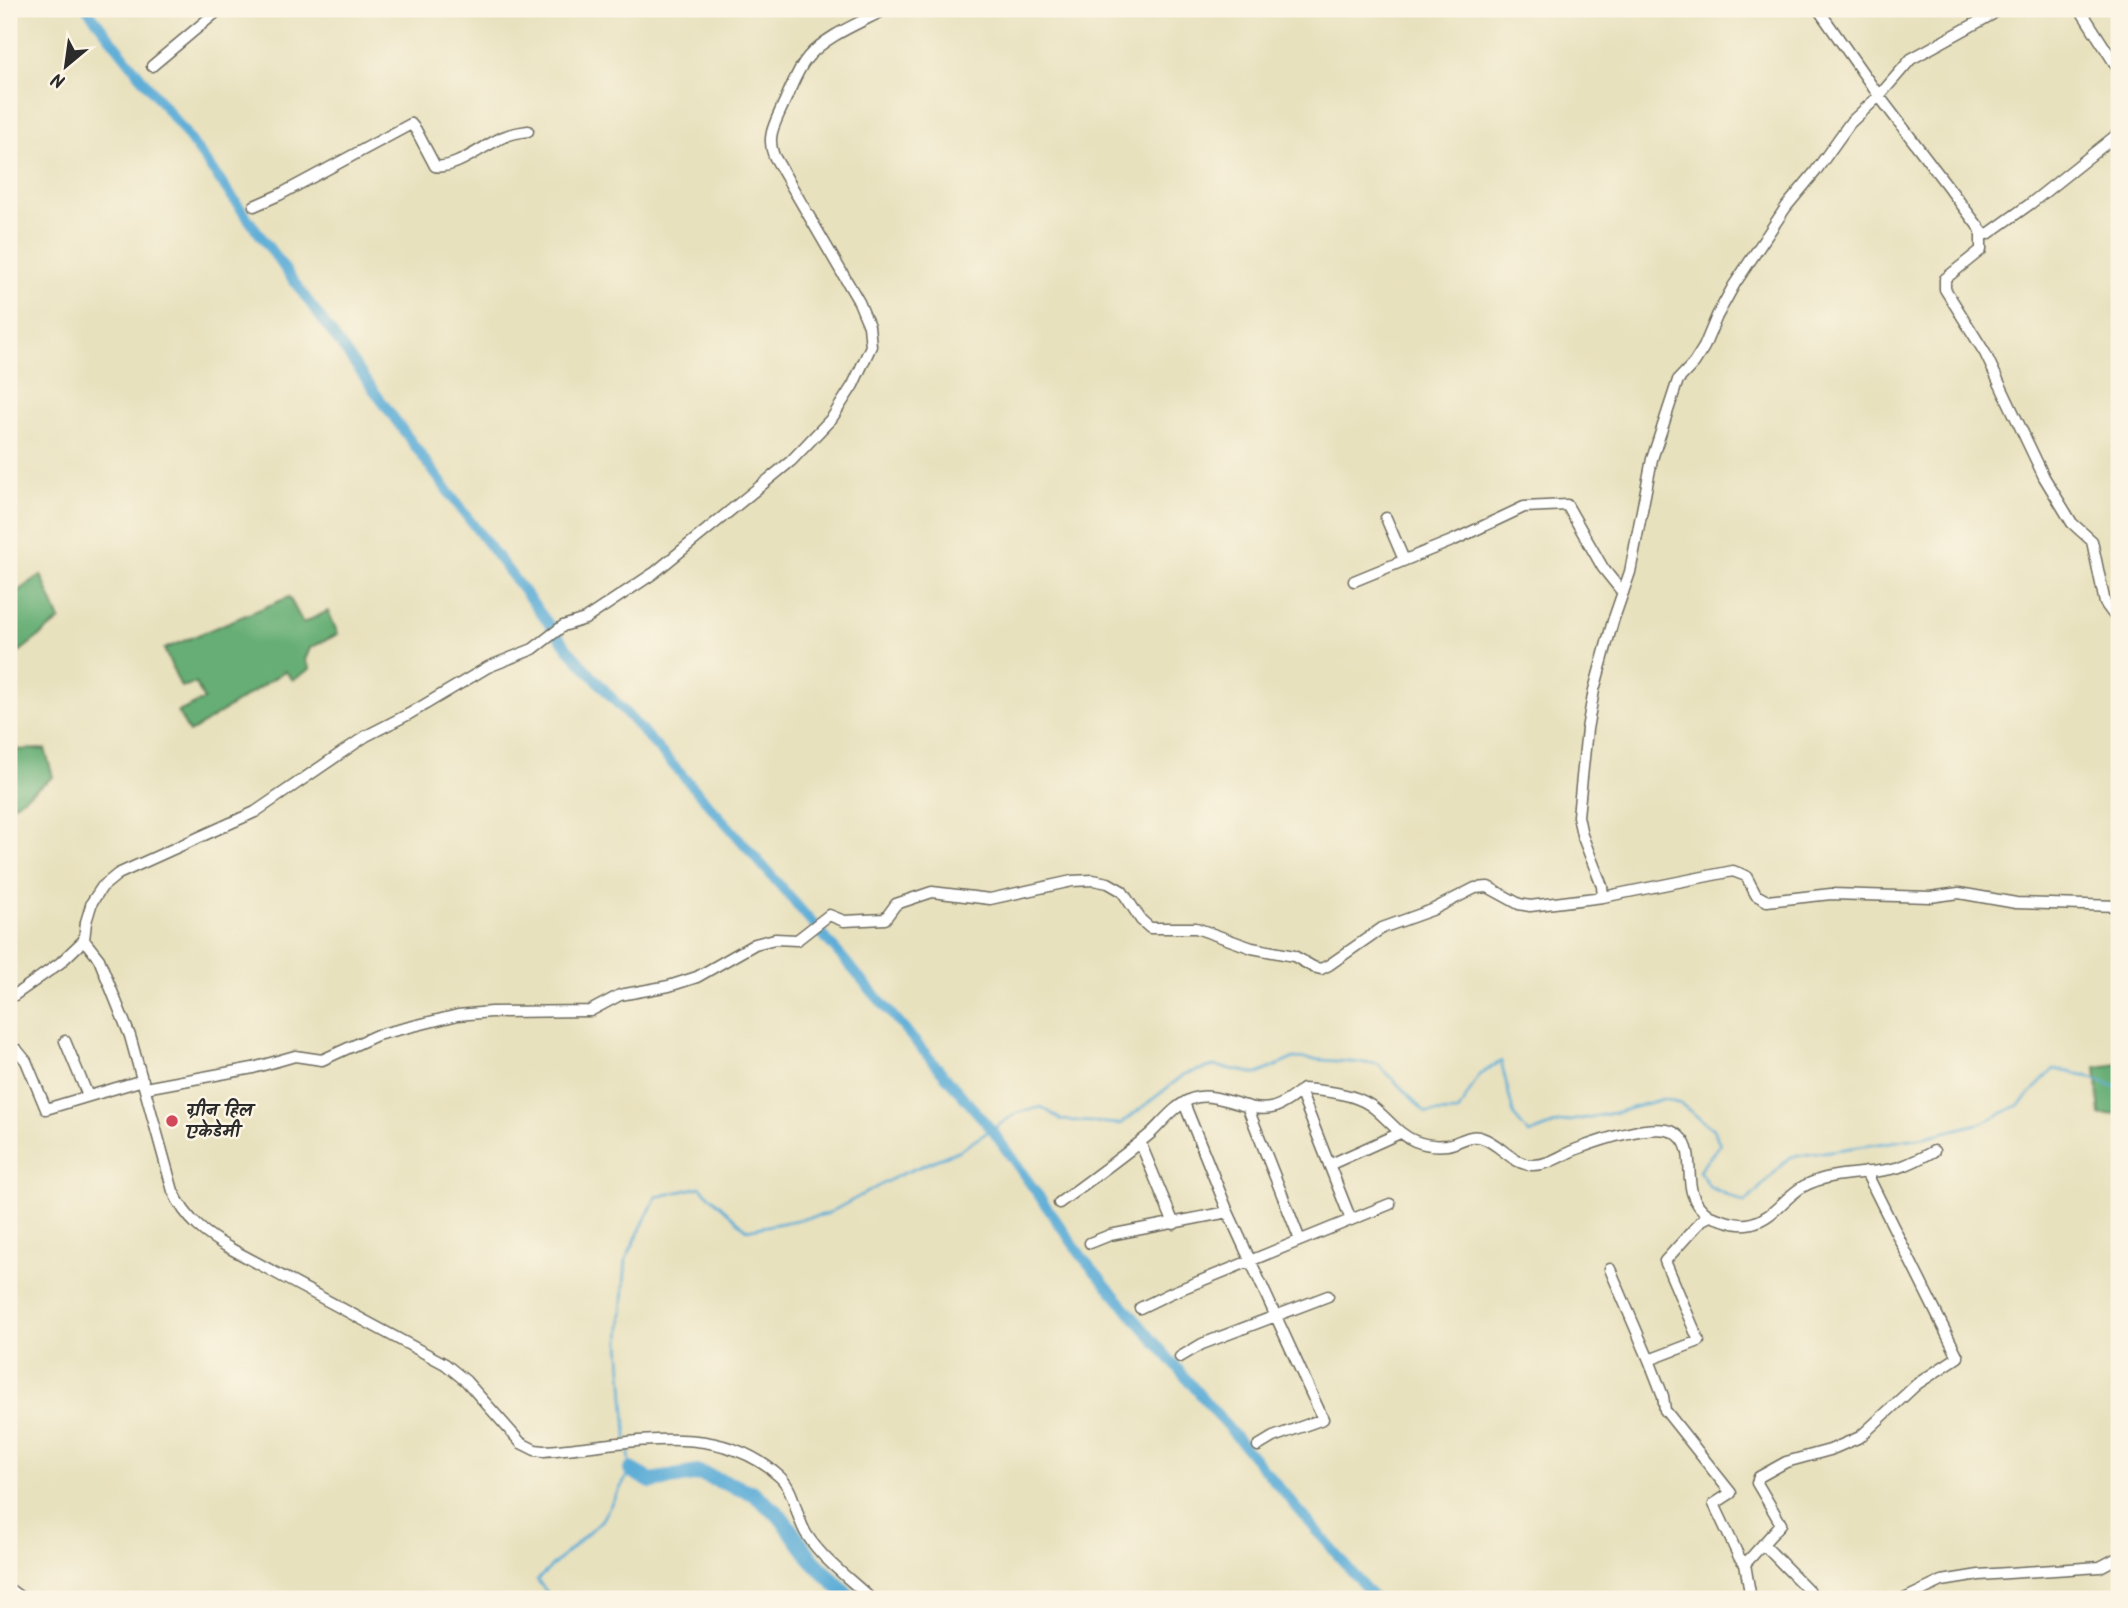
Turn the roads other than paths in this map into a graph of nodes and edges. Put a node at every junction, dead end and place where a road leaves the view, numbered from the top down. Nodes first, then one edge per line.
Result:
1 (220, 9) edge
2 (886, 9) edge
3 (1818, 9) edge
4 (1998, 9) edge
5 (2080, 9) edge
6 (152, 66) dead end
7 (2119, 70) edge
8 (1879, 96) junction
9 (528, 131) dead end
10 (2119, 133) edge
11 (254, 206) dead end
12 (1981, 230) junction
13 (1386, 519) dead end
14 (1404, 560) junction
15 (1354, 581) dead end
16 (1623, 593) junction
17 (2119, 622) edge
18 (1603, 897) junction
19 (2119, 905) edge
20 (84, 940) junction
21 (9, 999) edge
22 (65, 1041) dead end
23 (9, 1050) edge
24 (144, 1084) junction
25 (1300, 1091) junction
26 (88, 1096) junction
27 (1184, 1103) junction
28 (1247, 1106) junction
29 (1401, 1133) junction
30 (1140, 1142) junction
31 (1934, 1150) dead end
32 (1329, 1165) junction
33 (1866, 1172) junction
34 (1059, 1203) dead end
35 (1390, 1205) dead end
36 (1228, 1212) junction
37 (1710, 1216) junction
38 (1351, 1220) junction
39 (1174, 1224) junction
40 (1300, 1240) junction
41 (1090, 1243) dead end
42 (1249, 1261) junction
43 (1610, 1269) dead end
44 (1328, 1296) dead end
45 (1140, 1308) dead end
46 (1275, 1315) junction
47 (1180, 1357) dead end
48 (1648, 1360) junction
49 (1258, 1446) dead end
50 (1763, 1544) junction
51 (2119, 1557) edge
52 (1745, 1564) junction
53 (9, 1589) edge
54 (20, 1598) edge
55 (871, 1599) edge
56 (1752, 1599) edge
57 (1817, 1599) edge
58 (1903, 1599) edge

1 - 6 street
2 - 20 street
3 - 8 street
4 - 8 street
5 - 7 street
8 - 12 street
8 - 16 street
9 - 11 street
10 - 12 street
12 - 17 street
13 - 14 street
14 - 15 street
14 - 16 street
16 - 18 street
18 - 19 street
18 - 24 street
20 - 21 street
20 - 24 street
22 - 26 street
23 - 26 street
24 - 26 street
24 - 55 street
25 - 28 street
25 - 29 street
25 - 32 street
27 - 28 street
27 - 30 street
27 - 36 street
28 - 40 street
29 - 32 street
29 - 37 street
30 - 34 street
30 - 39 street
31 - 33 street
32 - 38 street
33 - 37 street
33 - 50 street
35 - 38 street
36 - 39 street
36 - 42 street
37 - 48 street
38 - 40 street
39 - 41 street
40 - 42 street
42 - 45 street
42 - 46 street
43 - 48 street
44 - 46 street
46 - 47 street
46 - 49 street
48 - 52 street
50 - 52 street
50 - 57 street
51 - 58 street
52 - 56 street
53 - 54 street

